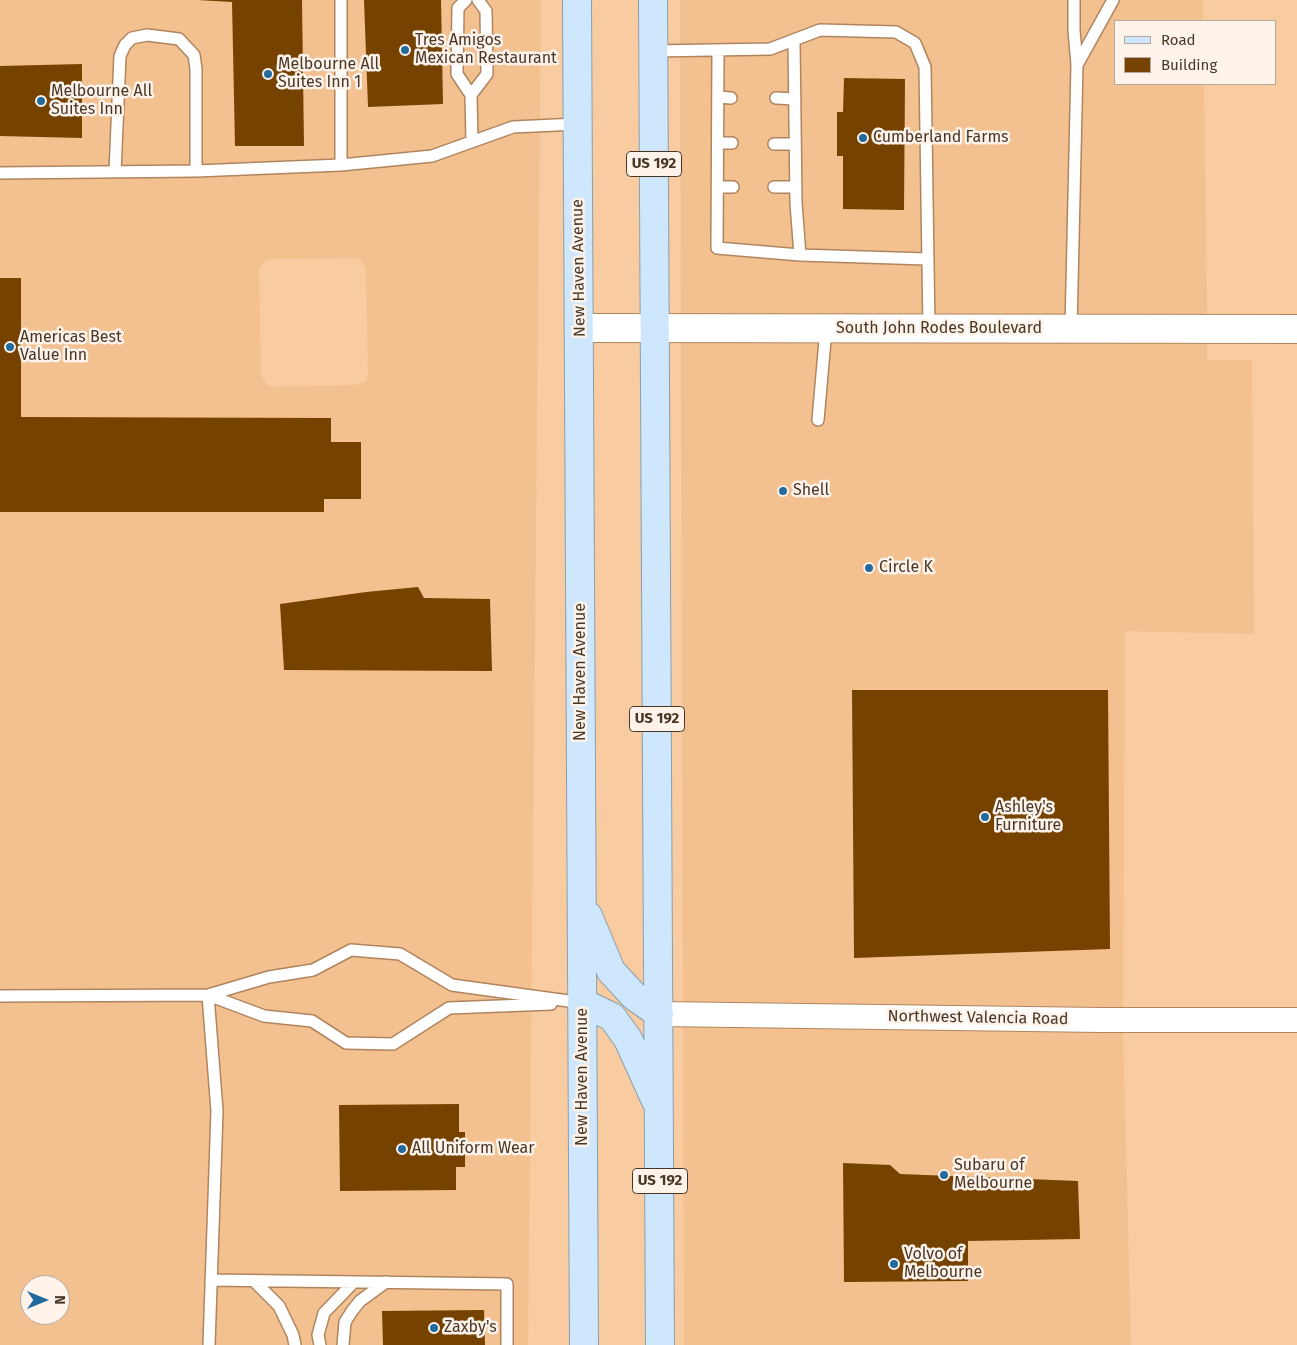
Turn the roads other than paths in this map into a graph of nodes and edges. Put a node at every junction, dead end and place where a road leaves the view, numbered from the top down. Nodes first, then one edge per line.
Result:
1 (341, 0) edge
2 (466, 0) edge
3 (478, 0) edge
4 (578, 0) edge
5 (653, 0) edge
6 (1074, 0) edge
7 (1113, 0) edge
8 (794, 40) junction
9 (718, 50) junction
10 (654, 51) junction
11 (1078, 65) junction
12 (472, 95) junction
13 (718, 97) junction
14 (731, 98) dead end
15 (776, 98) dead end
16 (795, 99) junction
17 (578, 124) junction
18 (472, 142) junction
19 (718, 143) junction
20 (732, 143) dead end
21 (774, 144) dead end
22 (795, 144) junction
23 (341, 165) junction
24 (196, 171) junction
25 (115, 172) junction
26 (0, 173) edge
27 (774, 186) dead end
28 (796, 186) junction
29 (717, 187) junction
30 (733, 187) dead end
31 (800, 255) junction
32 (927, 260) junction
33 (580, 328) junction
34 (655, 329) junction
35 (826, 329) junction
36 (929, 329) junction
37 (1071, 329) junction
38 (1297, 329) edge
39 (818, 420) dead end
40 (582, 903) junction
41 (208, 995) junction
42 (0, 996) edge
43 (583, 1003) junction
44 (659, 1014) junction
45 (1297, 1020) edge
46 (660, 1110) junction
47 (211, 1280) junction
48 (254, 1281) junction
49 (354, 1282) junction
50 (386, 1282) junction
51 (209, 1345) edge
52 (295, 1345) edge
53 (320, 1345) edge
54 (342, 1345) edge
55 (507, 1345) edge
56 (584, 1345) edge
57 (660, 1345) edge

1 - 23 lane
2 - 12 lane
3 - 12 lane
4 - 17 main road, New Haven Avenue
5 - 10 main road, US 192
6 - 11 lane
7 - 11 lane
8 - 9 lane
8 - 16 lane
8 - 32 lane
9 - 10 lane
9 - 13 lane
10 - 34 main road, US 192
11 - 37 lane
12 - 18 lane
13 - 14 lane
13 - 19 lane
15 - 16 lane
16 - 22 lane
17 - 18 lane
17 - 33 main road, New Haven Avenue
18 - 23 lane
19 - 20 lane
19 - 29 lane
21 - 22 lane
22 - 28 lane
23 - 24 lane
24 - 25 lane
24 - 25 lane
25 - 26 lane
27 - 28 lane
28 - 31 lane
29 - 30 lane
29 - 31 lane
31 - 32 lane
32 - 36 lane
33 - 34 main road, South John Rodes Boulevard
33 - 40 main road, New Haven Avenue
34 - 35 main road, South John Rodes Boulevard
34 - 44 main road, US 192
35 - 36 main road, South John Rodes Boulevard
35 - 39 lane
36 - 37 main road, South John Rodes Boulevard
37 - 38 main road, South John Rodes Boulevard
40 - 43 main road, New Haven Avenue
40 - 44 main road
41 - 42 lane
41 - 43 lane
41 - 43 lane
41 - 47 lane
43 - 46 main road
43 - 56 main road, New Haven Avenue
44 - 45 street, Northwest Valencia Road
44 - 46 main road, US 192
46 - 57 main road, US 192
47 - 48 lane
47 - 51 lane
48 - 49 lane
48 - 52 lane
49 - 50 lane
49 - 53 lane
50 - 54 lane
50 - 55 lane

